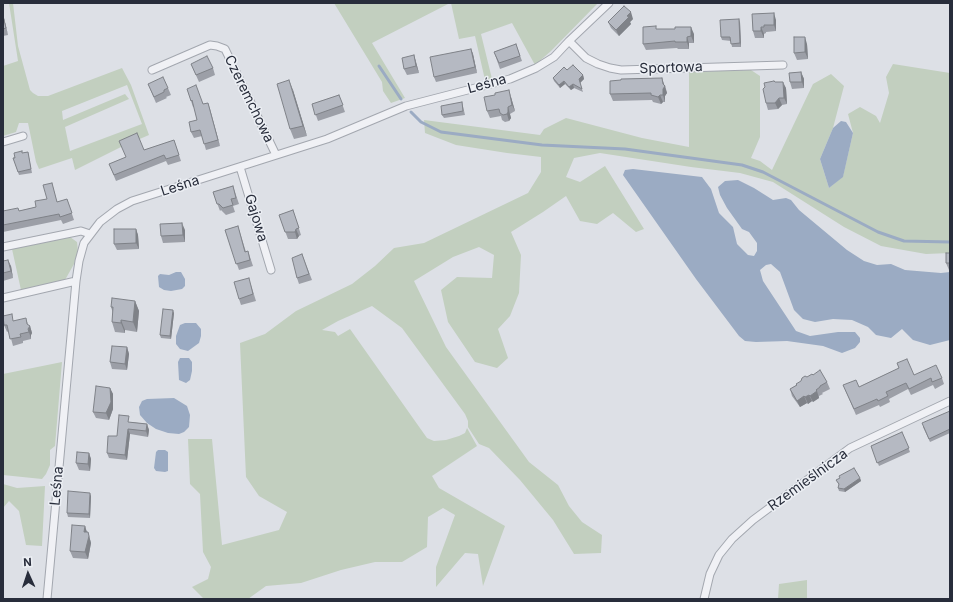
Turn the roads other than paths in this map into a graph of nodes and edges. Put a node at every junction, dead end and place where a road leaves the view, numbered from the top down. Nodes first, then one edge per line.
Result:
1 (609, 3) edge
2 (569, 41) junction
3 (783, 65) dead end
4 (152, 70) dead end
5 (23, 136) dead end
6 (3, 142) edge
7 (276, 155) junction
8 (240, 167) junction
9 (90, 234) junction
10 (3, 247) edge
11 (271, 270) dead end
12 (76, 281) junction
13 (3, 298) edge
14 (950, 401) edge
15 (47, 599) edge
16 (704, 599) edge

1 - 2 street, Leśna
2 - 3 street, Sportowa
2 - 7 street, Leśna
4 - 7 street, Czeremchowa
5 - 6 street
7 - 8 street, Leśna
8 - 9 street, Leśna
8 - 11 street, Gajowa
9 - 10 street
9 - 12 street, Leśna
12 - 13 street
12 - 15 street, Leśna
14 - 16 street, Rzemieślnicza

